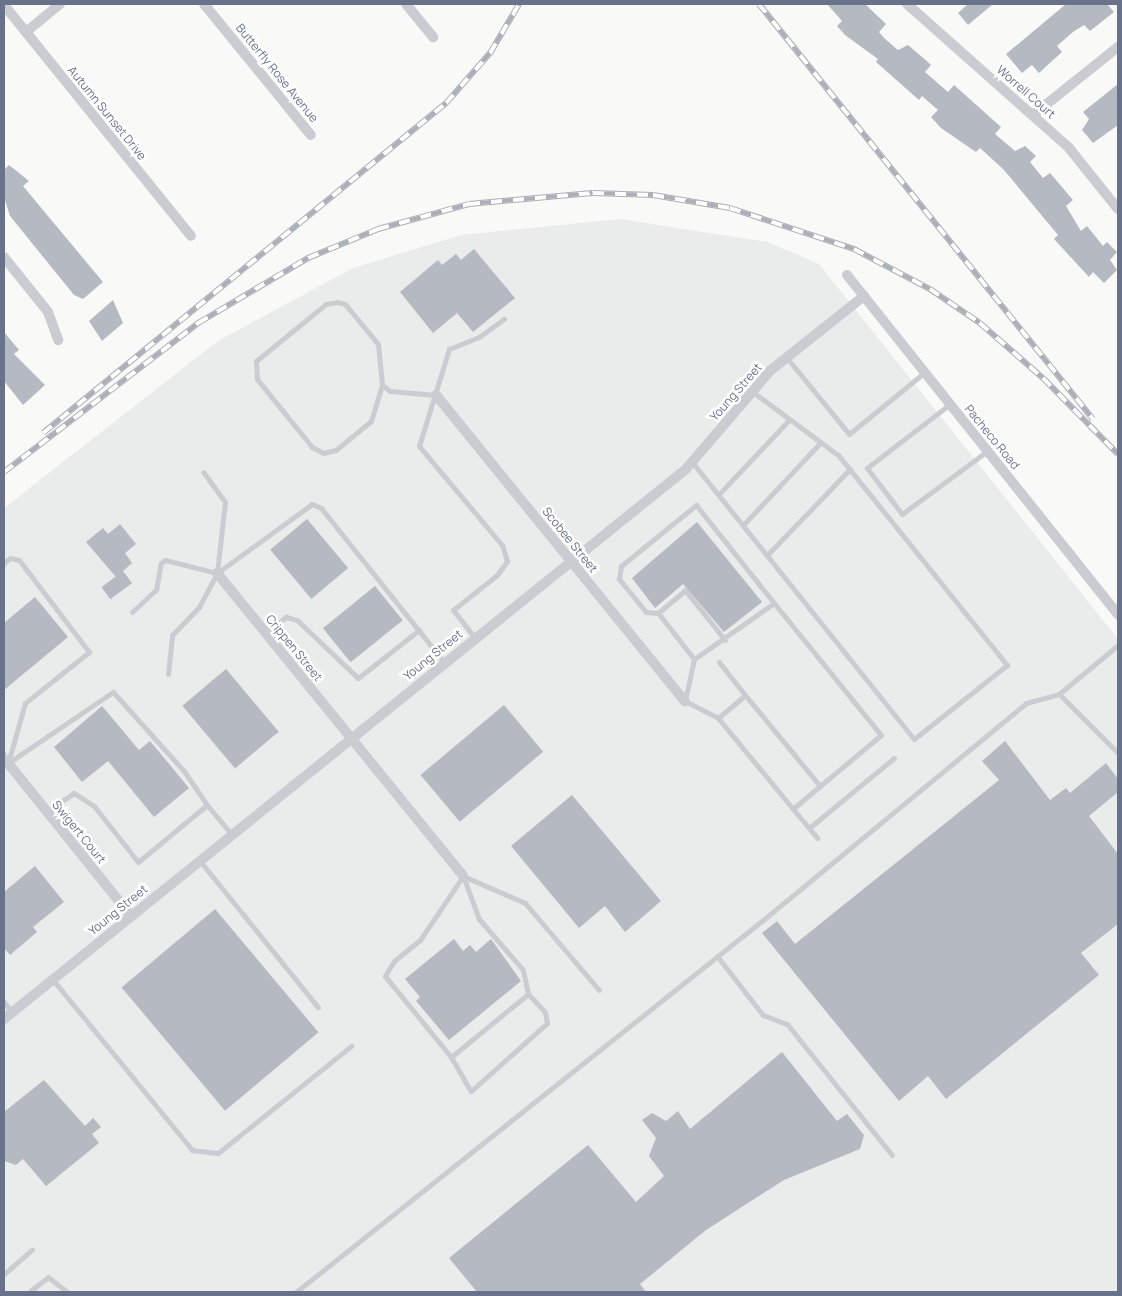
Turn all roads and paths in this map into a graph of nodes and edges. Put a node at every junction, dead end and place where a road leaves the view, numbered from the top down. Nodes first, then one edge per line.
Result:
1 (60, 4) edge
2 (204, 4) edge
3 (406, 4) edge
4 (907, 4) edge
5 (4, 6) edge
6 (26, 32) junction
7 (433, 37) dead end
8 (1118, 47) edge
9 (1033, 115) junction
10 (311, 135) dead end
11 (1118, 209) edge
12 (191, 236) dead end
13 (4, 257) edge
14 (846, 275) dead end
15 (864, 296) junction
16 (504, 319) dead end
17 (58, 340) dead end
18 (787, 358) junction
19 (924, 372) junction
20 (382, 385) junction
21 (752, 392) junction
22 (436, 395) junction
23 (950, 404) junction
24 (788, 422) junction
25 (820, 443) junction
26 (987, 451) junction
27 (692, 462) junction
28 (850, 469) junction
29 (202, 472) dead end
30 (719, 494) junction
31 (744, 524) junction
32 (769, 553) junction
33 (570, 560) junction
34 (4, 563) edge
35 (217, 573) junction
36 (774, 603) junction
37 (132, 612) dead end
38 (658, 613) junction
39 (1118, 615) edge
40 (419, 630) junction
41 (266, 633) junction
42 (475, 638) junction
43 (725, 640) junction
44 (1118, 645) edge
45 (694, 659) junction
46 (444, 662) junction
47 (719, 662) dead end
48 (168, 674) dead end
49 (1059, 694) junction
50 (745, 695) junction
51 (684, 701) junction
52 (718, 718) junction
53 (350, 738) junction
54 (1118, 754) edge
55 (894, 758) dead end
56 (5, 760) edge
57 (820, 786) junction
58 (207, 805) junction
59 (793, 809) junction
60 (46, 812) junction
61 (809, 828) junction
62 (232, 835) junction
63 (817, 838) dead end
64 (200, 861) junction
65 (463, 876) junction
66 (131, 916) junction
67 (717, 956) junction
68 (53, 979) junction
69 (600, 990) dead end
70 (528, 994) junction
71 (4, 1002) edge
72 (318, 1007) dead end
73 (8, 1016) edge
74 (351, 1046) dead end
75 (451, 1057) junction
76 (892, 1155) dead end
77 (32, 1250) dead end
78 (4, 1274) edge
79 (29, 1292) edge
80 (67, 1292) edge
81 (296, 1292) edge

1 - 6 street
2 - 10 street, Butterfly Rose Avenue
3 - 7 street
4 - 9 street, Worrell Court
5 - 6 street, Autumn Sunset Drive
6 - 12 street, Autumn Sunset Drive
8 - 9 street
9 - 11 street, Worrell Court
13 - 17 street
14 - 15 street, Pacheco Road
15 - 18 street, Young Street
15 - 19 street, Pacheco Road
16 - 22 lane
18 - 19 lane
18 - 21 street, Young Street
19 - 23 street, Pacheco Road
20 - 20 lane
20 - 22 lane
21 - 24 lane
21 - 27 street, Young Street
22 - 33 street, Scobee Street
22 - 42 lane
23 - 26 street, Pacheco Road
23 - 26 lane
24 - 25 lane
24 - 30 lane
25 - 28 lane
25 - 31 lane
26 - 39 street, Pacheco Road
27 - 30 lane
27 - 33 street, Young Street
28 - 32 lane
28 - 32 lane
29 - 35 lane
30 - 31 lane
31 - 32 lane
33 - 42 street, Young Street
33 - 51 street, Scobee Street
34 - 56 lane
35 - 37 lane
35 - 40 lane
35 - 41 street, Crippen Street
35 - 48 lane
36 - 38 lane
36 - 43 lane
36 - 57 lane
38 - 43 lane
38 - 45 lane
40 - 41 lane
40 - 46 lane
41 - 53 street, Crippen Street
42 - 46 street, Young Street
43 - 45 lane
44 - 49 lane
45 - 51 lane
46 - 53 street, Young Street
47 - 50 lane
49 - 54 lane
49 - 67 lane
50 - 52 lane
50 - 57 lane
51 - 52 lane
52 - 59 lane
53 - 62 street, Young Street
53 - 65 street, Crippen Street
55 - 61 lane
56 - 58 lane
56 - 60 street, Swigert Court
57 - 59 lane
58 - 60 lane
58 - 62 lane
59 - 61 lane
60 - 66 street, Swigert Court
61 - 63 lane
62 - 64 street, Young Street
64 - 66 street, Young Street
64 - 72 lane
65 - 69 lane
65 - 70 lane
65 - 75 lane
66 - 68 street, Young Street
67 - 76 lane
67 - 81 lane
68 - 73 street, Young Street
68 - 74 lane
70 - 75 lane
70 - 75 lane
71 - 73 lane
77 - 78 lane
79 - 80 lane

